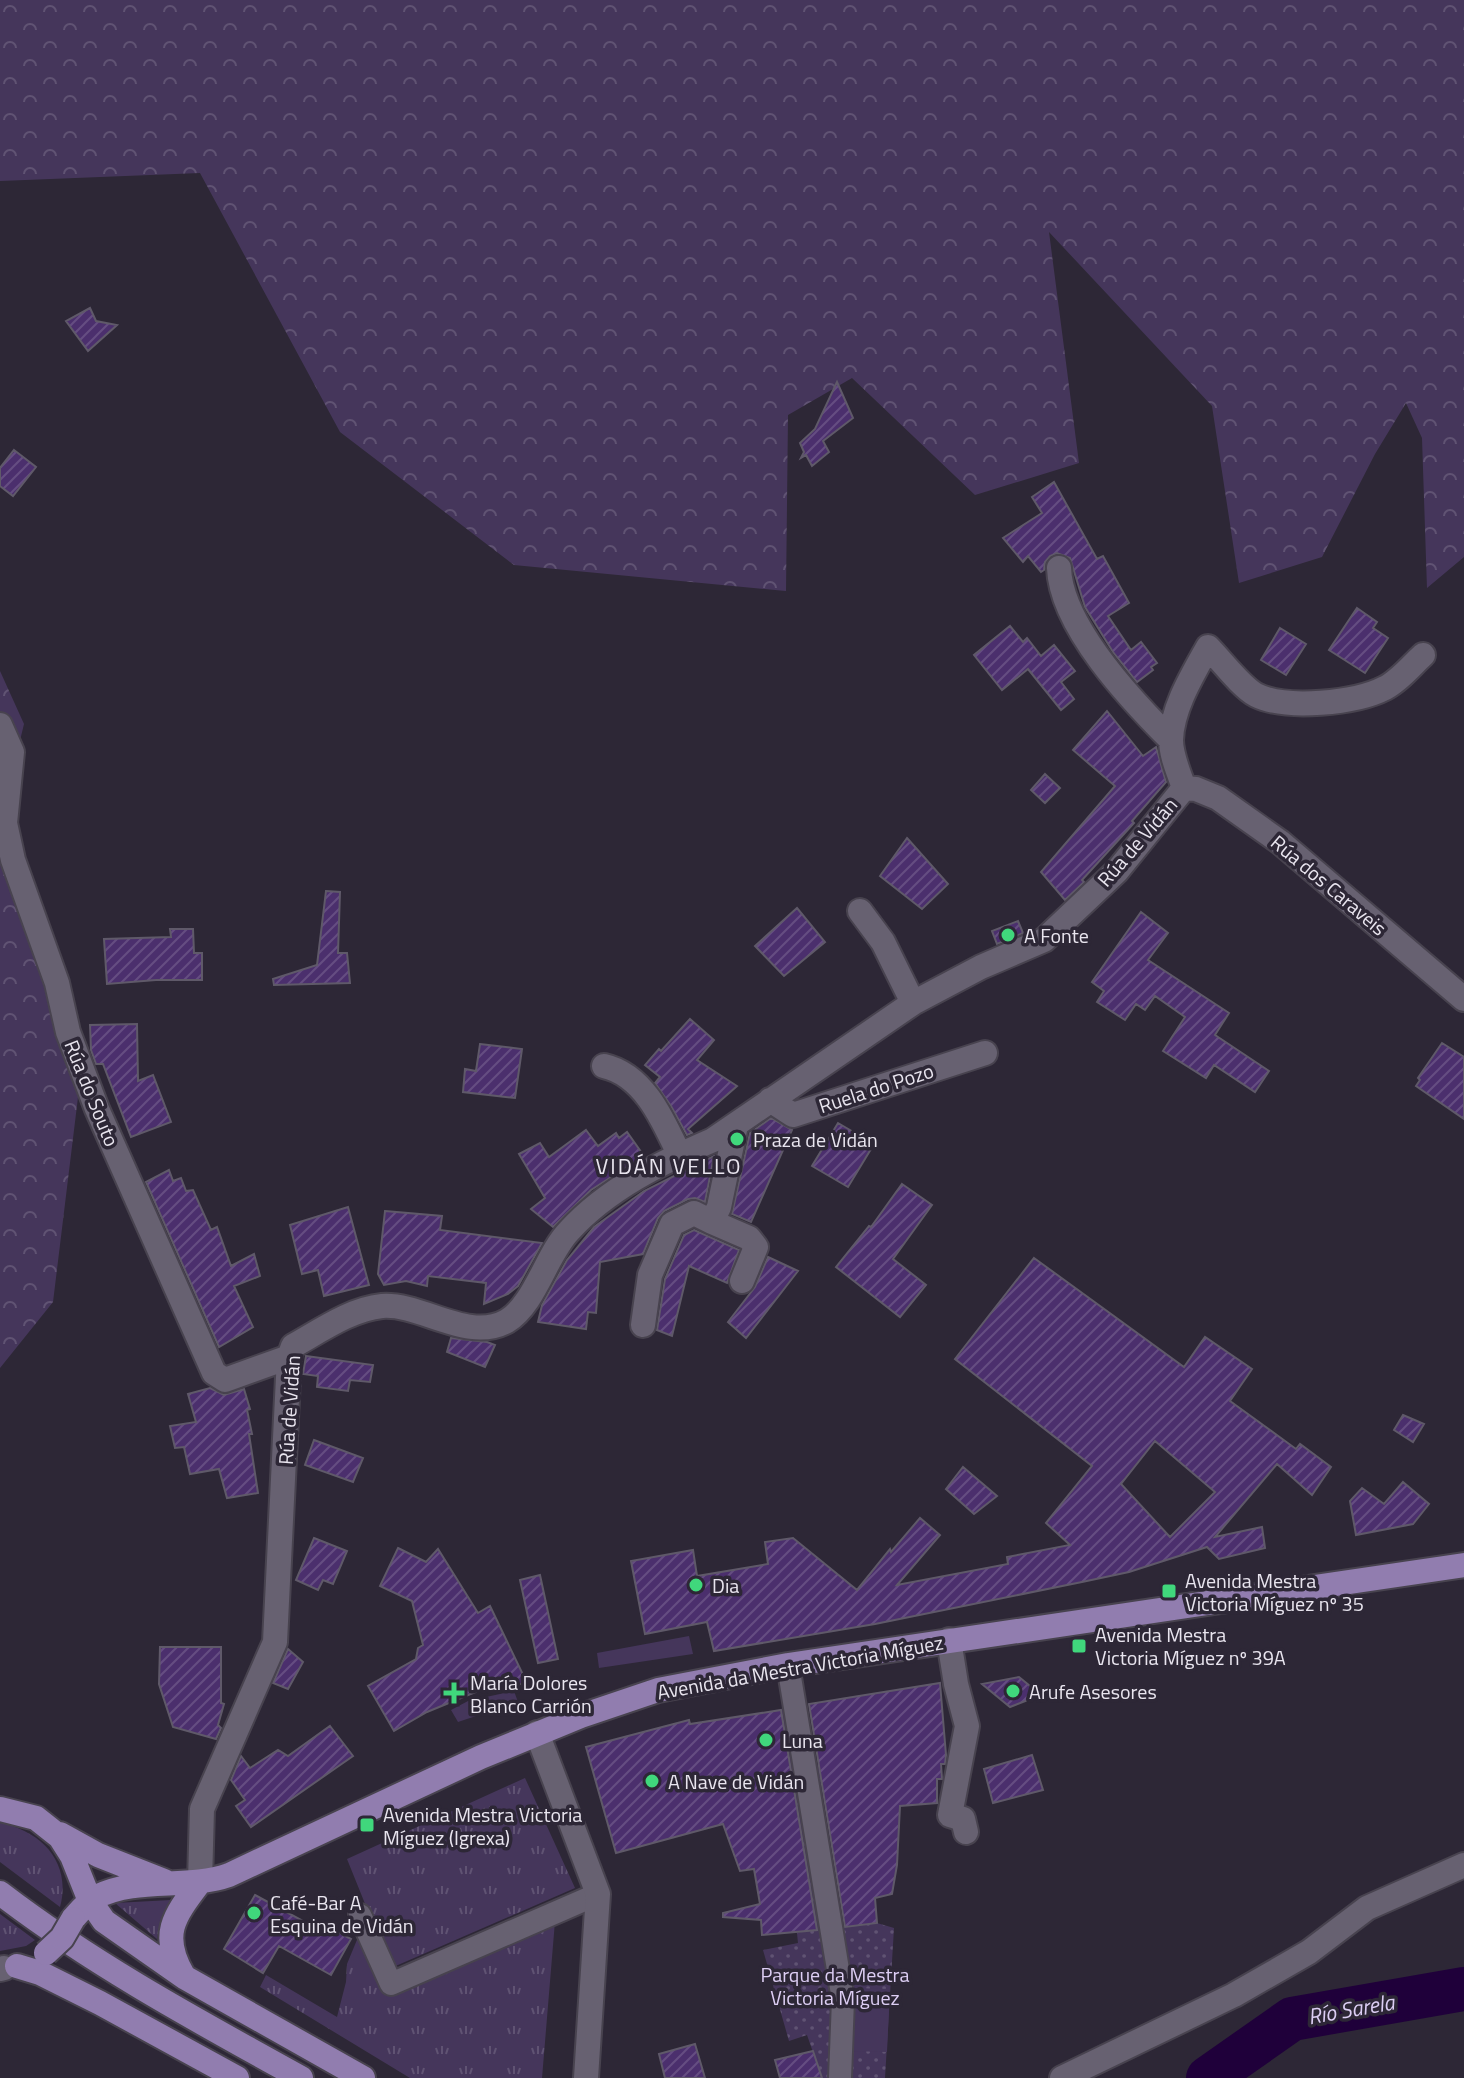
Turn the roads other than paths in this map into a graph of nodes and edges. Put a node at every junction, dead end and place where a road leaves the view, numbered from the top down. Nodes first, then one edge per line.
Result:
1 (1059, 568) dead end
2 (1423, 655) dead end
3 (0, 725) edge
4 (1171, 740) junction
5 (1184, 788) junction
6 (860, 911) dead end
7 (1464, 999) edge
8 (913, 1003) junction
9 (985, 1053) dead end
10 (604, 1066) dead end
11 (770, 1100) junction
12 (736, 1125) junction
13 (679, 1154) junction
14 (712, 1222) junction
15 (742, 1281) dead end
16 (643, 1325) dead end
17 (289, 1357) junction
18 (1464, 1565) edge
19 (949, 1640) junction
20 (788, 1665) junction
21 (537, 1733) junction
22 (1, 1809) edge
23 (52, 1829) junction
24 (966, 1832) dead end
25 (1464, 1865) edge
26 (78, 1872) junction
27 (170, 1882) junction
28 (200, 1882) junction
29 (0, 1893) edge
30 (598, 1894) junction
31 (90, 1901) junction
32 (360, 1915) dead end
33 (73, 1919) junction
34 (5, 1967) edge
35 (184, 1977) junction
36 (237, 2078) edge
37 (301, 2078) edge
38 (363, 2078) edge
39 (586, 2078) edge
40 (840, 2078) edge
41 (1062, 2078) edge

1 - 4 street
2 - 4 street, Rúa de Vidán
3 - 17 street, Rúa do Souto
4 - 5 street, Rúa de Vidán
5 - 7 street, Rúa dos Caraveis
5 - 8 street, Rúa de Vidán
6 - 8 street
8 - 11 street, Rúa de Vidán
9 - 11 street, Ruela do Pozo
10 - 13 street
11 - 12 street, Rúa de Vidán
12 - 13 street, Rúa de Vidán
12 - 14 street
13 - 17 street, Rúa de Vidán
14 - 15 street
14 - 16 street
17 - 28 street, Rúa de Vidán
18 - 19 main road, Avenida da Mestra Victoria Míguez
19 - 20 main road, Avenida da Mestra Victoria Míguez
19 - 24 street
20 - 21 main road, Avenida da Mestra Victoria Míguez
20 - 40 street
21 - 28 main road, Avenida da Mestra Victoria Míguez
21 - 30 street
22 - 23 main road, Avenida da Mestra Victoria Míguez
23 - 26 main road
23 - 27 main road, Avenida da Mestra Victoria Míguez
25 - 41 street
26 - 31 main road
26 - 33 main road
27 - 28 main road, Avenida da Mestra Victoria Míguez
27 - 31 main road, Avenida da Mestra Victoria Míguez
28 - 35 main road
29 - 37 main road
30 - 32 street
30 - 39 street
31 - 33 main road, Avenida da Mestra Victoria Míguez
31 - 35 main road
33 - 34 main road, Avenida da Mestra Victoria Míguez, bridge
34 - 36 main road
35 - 38 main road

